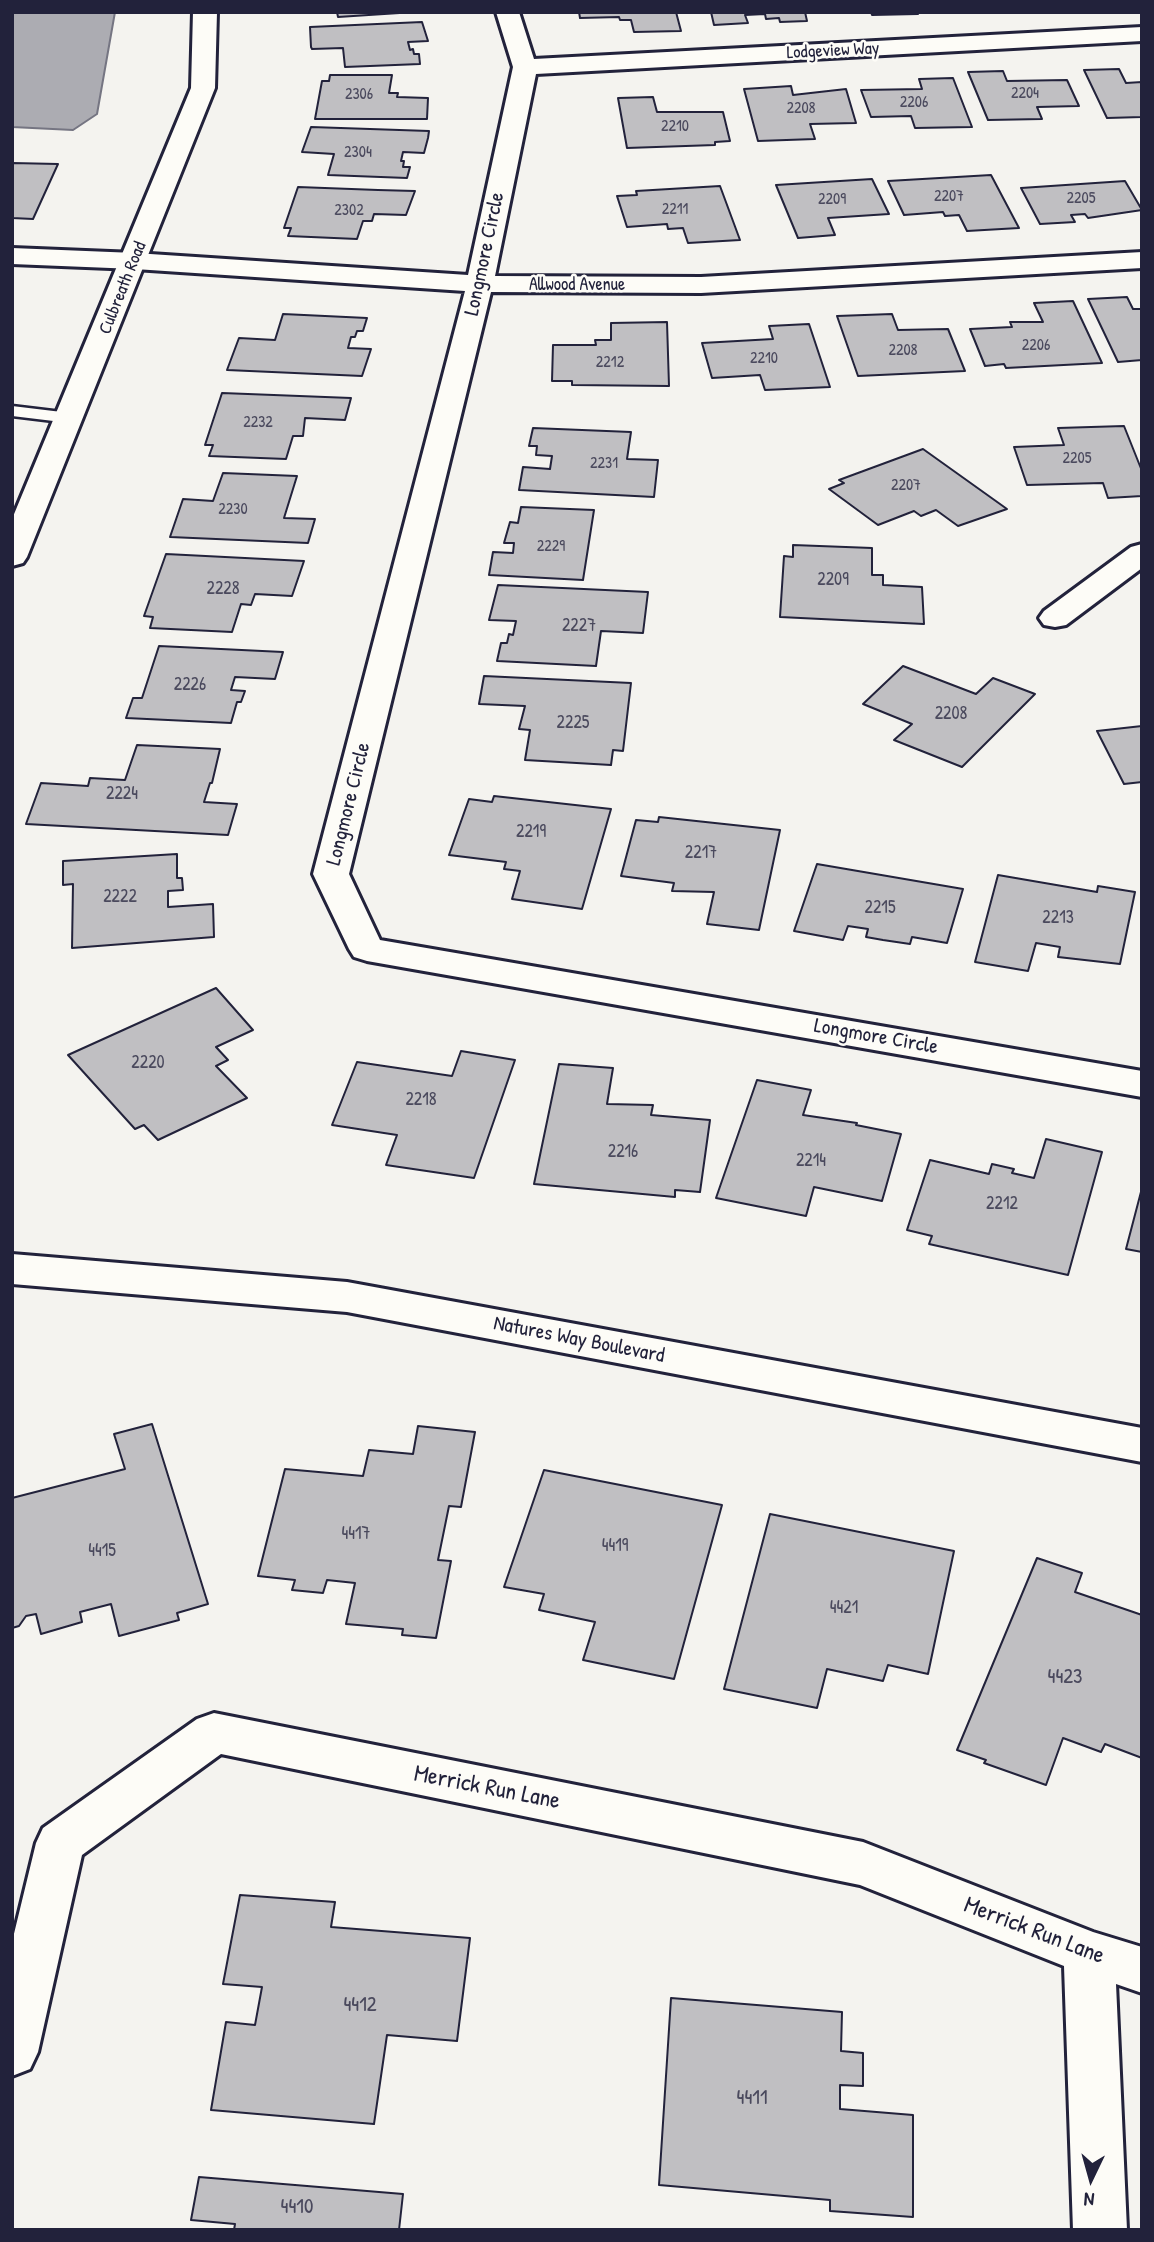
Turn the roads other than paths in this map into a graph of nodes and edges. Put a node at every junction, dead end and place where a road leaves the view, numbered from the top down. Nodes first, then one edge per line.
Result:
1 (205, 12) edge
2 (507, 12) edge
3 (1142, 34) edge
4 (524, 67) junction
5 (12, 256) edge
6 (1142, 260) edge
7 (135, 261) junction
8 (480, 284) junction
9 (12, 411) edge
10 (69, 418) junction
11 (1142, 553) edge
12 (12, 557) edge
13 (1055, 618) dead end
14 (1142, 1084) edge
15 (12, 1269) edge
16 (1142, 1445) edge
17 (1089, 1953) junction
18 (1142, 1970) edge
19 (12, 2052) edge
20 (1100, 2230) edge

1 - 7 street, Culbreath Road
2 - 4 street, Longmore Circle
3 - 4 street, Lodgeview Way
4 - 8 street, Longmore Circle
5 - 7 street, Allwood Avenue
6 - 8 street, Allwood Avenue
7 - 8 street, Allwood Avenue
7 - 10 street, Culbreath Road
8 - 14 street, Longmore Circle
9 - 10 lane
10 - 12 street, Culbreath Road
11 - 13 street
15 - 16 street, Natures Way Boulevard
17 - 18 street, Merrick Run Lane
17 - 19 street, Merrick Run Lane
17 - 20 street

